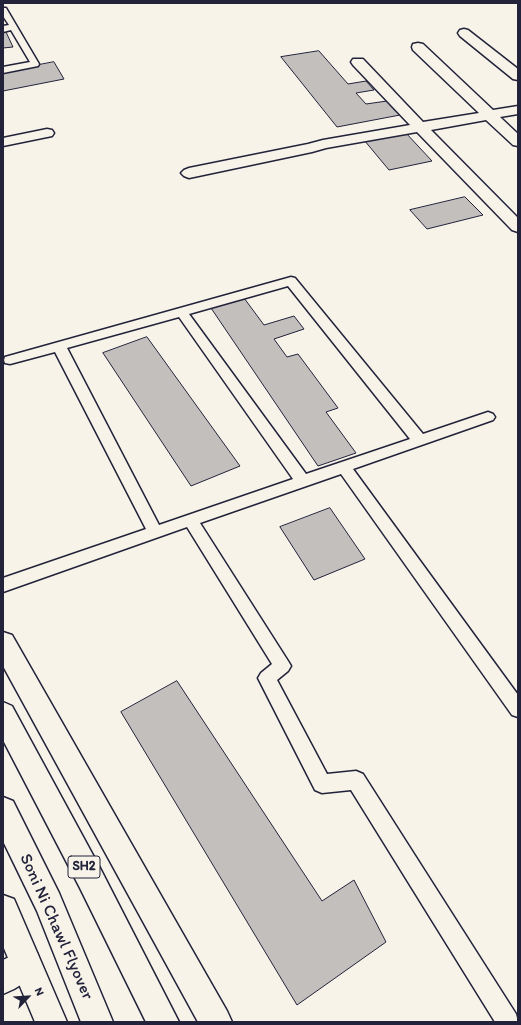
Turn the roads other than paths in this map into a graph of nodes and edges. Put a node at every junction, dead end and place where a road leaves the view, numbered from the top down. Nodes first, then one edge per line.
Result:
1 (3, 10) edge
2 (14, 27) junction
3 (3, 29) edge
4 (464, 33) dead end
5 (418, 47) dead end
6 (358, 62) dead end
7 (3, 70) edge
8 (518, 76) edge
9 (518, 110) edge
10 (490, 115) junction
11 (420, 127) junction
12 (46, 133) dead end
13 (3, 142) edge
14 (518, 142) edge
15 (189, 173) dead end
16 (518, 227) edge
17 (182, 312) junction
18 (59, 346) junction
19 (10, 360) dead end
20 (488, 417) dead end
21 (420, 441) junction
22 (344, 467) junction
23 (303, 481) junction
24 (190, 520) junction
25 (155, 532) junction
26 (3, 585) edge
27 (3, 643) edge
28 (518, 709) edge
29 (3, 714) edge
30 (3, 811) edge
31 (3, 910) edge
32 (15, 971) edge
33 (51, 1022) edge
34 (98, 1022) edge
35 (164, 1022) edge
36 (216, 1022) edge
37 (508, 1022) edge

1 - 2 lane
2 - 3 lane
2 - 7 lane
4 - 8 street
5 - 10 street
6 - 11 street
9 - 10 street
10 - 11 street
10 - 14 street
11 - 15 street
11 - 16 street
12 - 13 street
17 - 18 lane
17 - 21 lane
17 - 23 lane
18 - 19 lane
18 - 25 lane
20 - 21 lane
21 - 22 lane
22 - 23 lane
22 - 28 lane
23 - 24 lane
24 - 25 lane
24 - 37 lane
25 - 26 lane
27 - 36 street
29 - 35 street, SH2
30 - 34 street, Soni Ni Chawl Flyover
31 - 32 street
32 - 33 street

